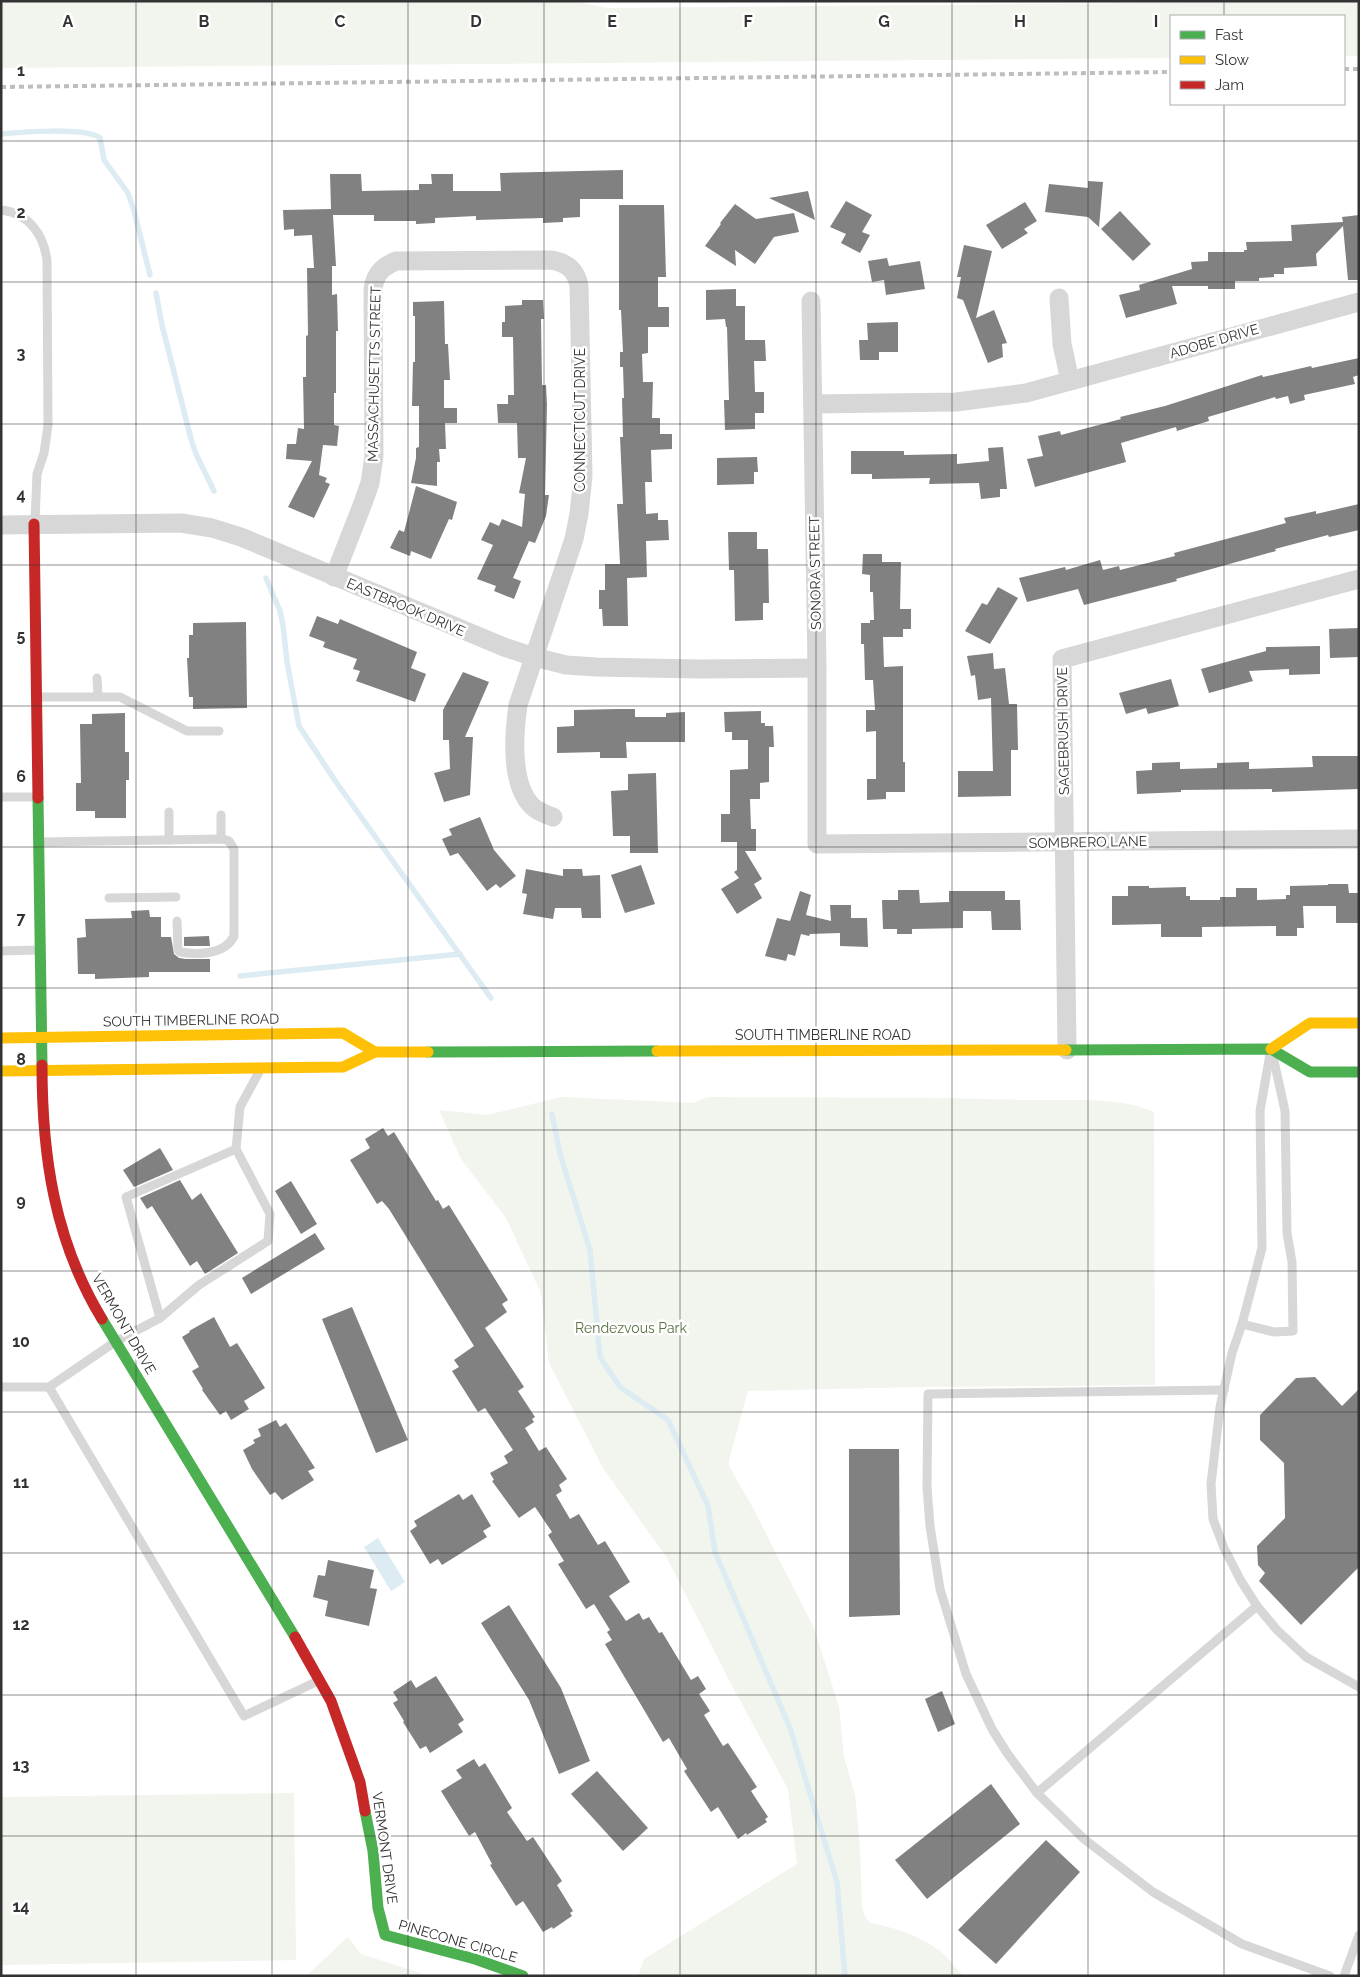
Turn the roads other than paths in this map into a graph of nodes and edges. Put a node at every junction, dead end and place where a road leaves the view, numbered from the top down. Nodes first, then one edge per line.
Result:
1 (1, 210) edge
2 (571, 268) joint
3 (1059, 298) dead end
4 (811, 301) dead end
5 (1359, 302) edge
6 (1070, 381) junction
7 (812, 404) junction
8 (34, 524) junction
9 (1, 525) edge
10 (334, 576) junction
11 (1359, 579) edge
12 (534, 657) junction
13 (817, 668) junction
14 (97, 678) dead end
15 (98, 696) junction
16 (37, 697) junction
17 (219, 730) dead end
18 (1, 797) edge
19 (38, 797) junction
20 (169, 812) dead end
21 (221, 815) dead end
22 (552, 817) dead end
23 (221, 839) junction
24 (1359, 839) edge
25 (169, 840) junction
26 (39, 842) junction
27 (1064, 843) junction
28 (817, 844) joint
29 (176, 897) dead end
30 (110, 898) dead end
31 (177, 921) dead end
32 (41, 950) junction
33 (1, 951) edge
34 (1359, 1023) edge
35 (42, 1036) junction
36 (1, 1038) edge
37 (1271, 1049) junction
38 (1067, 1050) junction
39 (375, 1052) junction
40 (261, 1067) junction
41 (41, 1070) junction
42 (1, 1071) edge
43 (1359, 1072) edge
44 (236, 1149) junction
45 (160, 1318) junction
46 (1242, 1324) junction
47 (115, 1342) junction
48 (1, 1387) edge
49 (49, 1387) junction
50 (1224, 1390) junction
51 (1256, 1606) junction
52 (320, 1680) junction
53 (1359, 1687) edge
54 (1037, 1793) junction
55 (385, 1935) joint
56 (1359, 1935) edge
57 (523, 1976) edge
58 (1330, 1976) edge
59 (1344, 1976) edge

1 - 8 lane
2 - 10 street, MASSACHUSETTS STREET
2 - 12 street, CONNECTICUT DRIVE
3 - 6 street
4 - 7 street, SONORA STREET
5 - 6 street, ADOBE DRIVE
6 - 7 street, ADOBE DRIVE
7 - 13 street, SONORA STREET
8 - 9 street, EASTBROOK DRIVE
8 - 10 street, EASTBROOK DRIVE
8 - 16 main road, VERMONT DRIVE
10 - 12 street, EASTBROOK DRIVE
11 - 27 street, SAGEBRUSH DRIVE
12 - 13 street, EASTBROOK DRIVE
12 - 22 street, CONNECTICUT DRIVE
13 - 28 street, SONORA STREET
14 - 15 lane
15 - 16 lane
15 - 17 lane
16 - 19 main road, VERMONT DRIVE
18 - 19 lane
19 - 26 main road, VERMONT DRIVE
20 - 25 lane
21 - 23 lane
23 - 25 lane
23 - 31 lane
24 - 27 street, SOMBRERO LANE
25 - 26 lane
26 - 32 main road, VERMONT DRIVE
27 - 28 street, SOMBRERO LANE
27 - 38 street, SAGEBRUSH DRIVE
29 - 30 lane
32 - 33 lane
32 - 35 main road, VERMONT DRIVE
34 - 37 main road
35 - 36 main road, SOUTH TIMBERLINE ROAD
35 - 39 main road, SOUTH TIMBERLINE ROAD
35 - 41 main road, VERMONT DRIVE
37 - 38 main road, SOUTH TIMBERLINE ROAD
37 - 43 main road
37 - 46 lane
37 - 46 lane
38 - 39 main road, SOUTH TIMBERLINE ROAD
39 - 40 main road, SOUTH TIMBERLINE ROAD
40 - 41 main road, SOUTH TIMBERLINE ROAD
40 - 44 lane
41 - 42 main road, SOUTH TIMBERLINE ROAD
41 - 47 main road, VERMONT DRIVE
44 - 45 lane
44 - 45 lane
45 - 47 lane
46 - 50 lane
47 - 49 lane
47 - 52 main road, VERMONT DRIVE
48 - 49 lane
49 - 52 lane
50 - 51 lane
50 - 54 lane
51 - 53 lane
51 - 54 lane
52 - 55 main road, VERMONT DRIVE
54 - 58 lane
55 - 57 main road, PINECONE CIRCLE
56 - 59 lane

